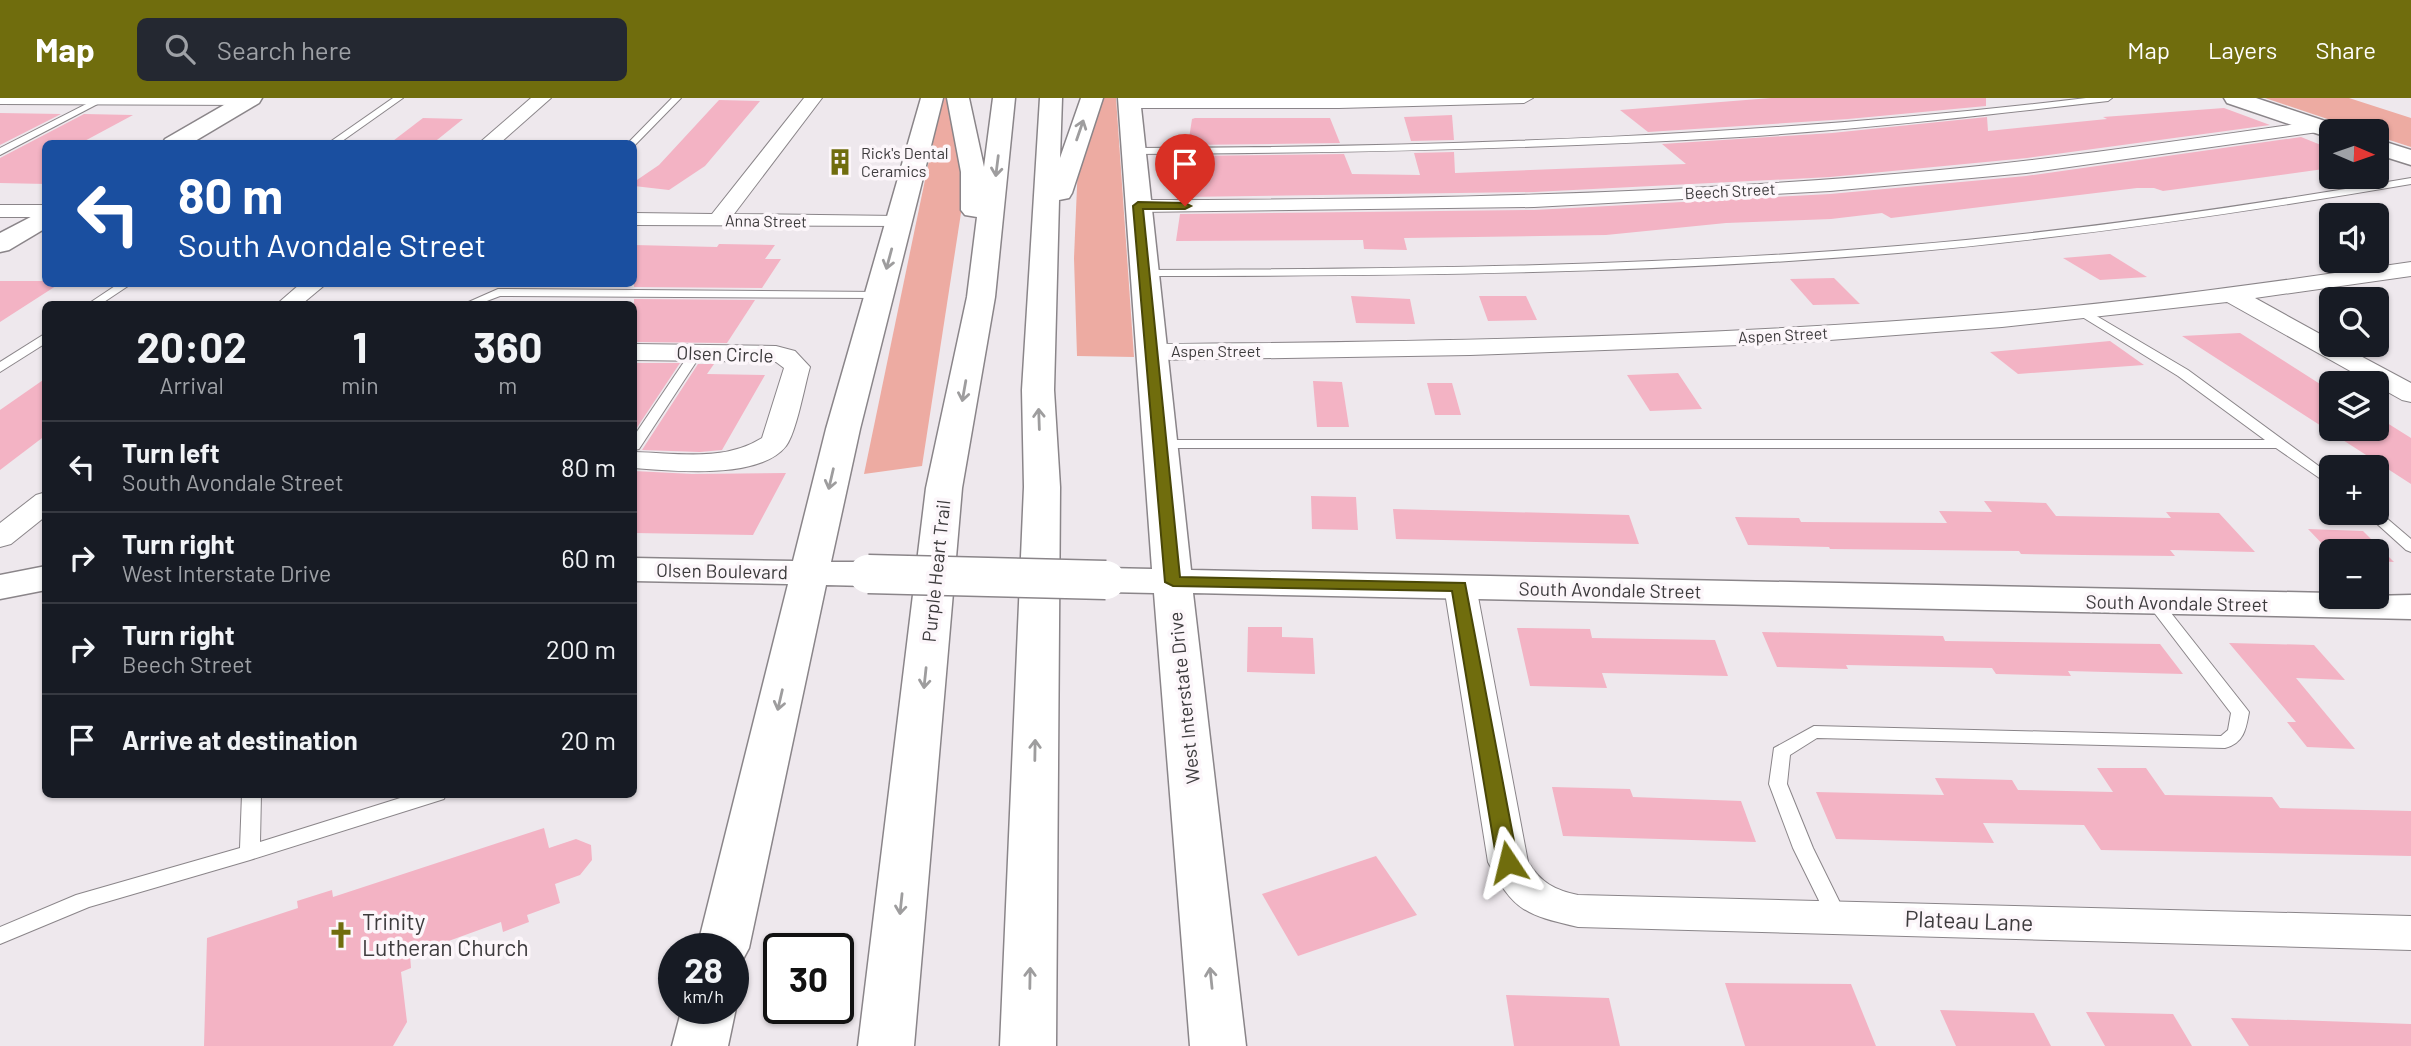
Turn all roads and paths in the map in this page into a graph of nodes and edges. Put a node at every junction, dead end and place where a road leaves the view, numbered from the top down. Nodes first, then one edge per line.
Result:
1 (399, 98) edge
2 (542, 98) edge
3 (677, 98) edge
4 (813, 98) edge
5 (932, 98) edge
6 (958, 98) edge
7 (1004, 98) edge
8 (1051, 98) edge
9 (1092, 98) edge
10 (1524, 98) edge
11 (2108, 98) edge
12 (2235, 98) edge
13 (0, 99) edge
14 (104, 99) edge
15 (249, 99) edge
16 (1129, 101) edge
17 (2319, 127) edge
18 (2319, 130) edge
19 (180, 140) edge
20 (337, 140) edge
21 (491, 140) edge
22 (635, 140) edge
23 (0, 143) edge
24 (17, 143) junction
25 (2389, 150) edge
26 (1133, 151) junction
27 (0, 152) edge
28 (2411, 158) edge
29 (2411, 181) edge
30 (1138, 206) junction
31 (0, 211) edge
32 (42, 211) edge
33 (42, 219) edge
34 (637, 219) edge
35 (718, 220) junction
36 (898, 222) junction
37 (1044, 242) junction
38 (0, 244) edge
39 (2411, 269) edge
40 (1144, 273) junction
41 (120, 287) edge
42 (310, 287) edge
43 (498, 288) edge
44 (2230, 294) junction
45 (879, 295) junction
46 (981, 296) junction
47 (99, 301) edge
48 (292, 301) edge
49 (475, 301) edge
50 (2083, 312) junction
51 (42, 340) edge
52 (637, 352) edge
53 (1151, 352) junction
54 (696, 353) junction
55 (0, 368) edge
56 (2411, 394) edge
57 (637, 442) edge
58 (1159, 444) junction
59 (2279, 444) junction
60 (637, 460) edge
61 (2319, 473) edge
62 (42, 504) edge
63 (2386, 525) edge
64 (0, 538) edge
65 (2411, 547) edge
66 (637, 569) edge
67 (810, 573) junction
68 (42, 580) edge
69 (1173, 582) junction
70 (1460, 586) junction
71 (0, 587) edge
72 (2154, 602) junction
73 (2411, 607) edge
74 (252, 798) edge
75 (424, 798) edge
76 (250, 852) junction
77 (1837, 917) junction
78 (726, 933) edge
79 (2411, 933) edge
80 (0, 936) edge
81 (705, 1024) edge
82 (700, 1046) edge
83 (886, 1046) edge
84 (1028, 1046) edge
85 (1218, 1046) edge

1 - 20 lane
2 - 21 street
3 - 22 lane
4 - 35 street
5 - 36 main road
6 - 46 main road
7 -> 46 main road, Purple Heart Trail
8 - 37 main road
37 -> 9 main road
10 - 16 street
11 - 26 lane
12 - 17 main road
13 - 14 street
14 - 15 street
14 - 24 lane
15 - 19 main road
16 - 26 main road, West Interstate Drive
18 - 30 street, Beech Street
23 - 24 lane
24 - 27 lane
25 - 28 main road
26 - 30 main road, West Interstate Drive
29 - 40 lane
30 - 40 main road, West Interstate Drive
31 - 32 street
33 - 38 main road
34 - 35 street, Anna Street
35 - 36 street, Anna Street
36 -> 45 main road
84 -> 37 main road
39 - 44 street, Aspen Street
40 - 53 main road, West Interstate Drive
41 - 47 lane
42 - 48 street
43 - 45 lane
43 - 49 lane
44 - 50 street, Aspen Street
44 - 56 street
45 -> 67 main road
46 -> 83 main road, Purple Heart Trail
50 - 53 street, Aspen Street
50 - 59 lane
51 - 55 lane
52 - 54 street, Olsen Circle
53 - 58 main road, West Interstate Drive
54 - 57 lane
54 - 60 street, Olsen Circle
58 - 59 lane
58 - 69 main road, West Interstate Drive
59 - 61 lane
62 - 64 street
63 - 65 lane
66 - 67 main road, Olsen Boulevard
67 - 69 main road, South Avondale Street, bridge
67 -> 78 main road
68 - 71 main road
69 - 70 main road, South Avondale Street
85 -> 69 main road, West Interstate Drive
70 - 72 main road, South Avondale Street
70 - 77 street, Plateau Lane
72 - 73 main road, South Avondale Street
72 - 77 lane
74 - 76 lane
75 - 76 lane
76 - 80 lane
77 - 79 street, Plateau Lane
81 - 82 main road

